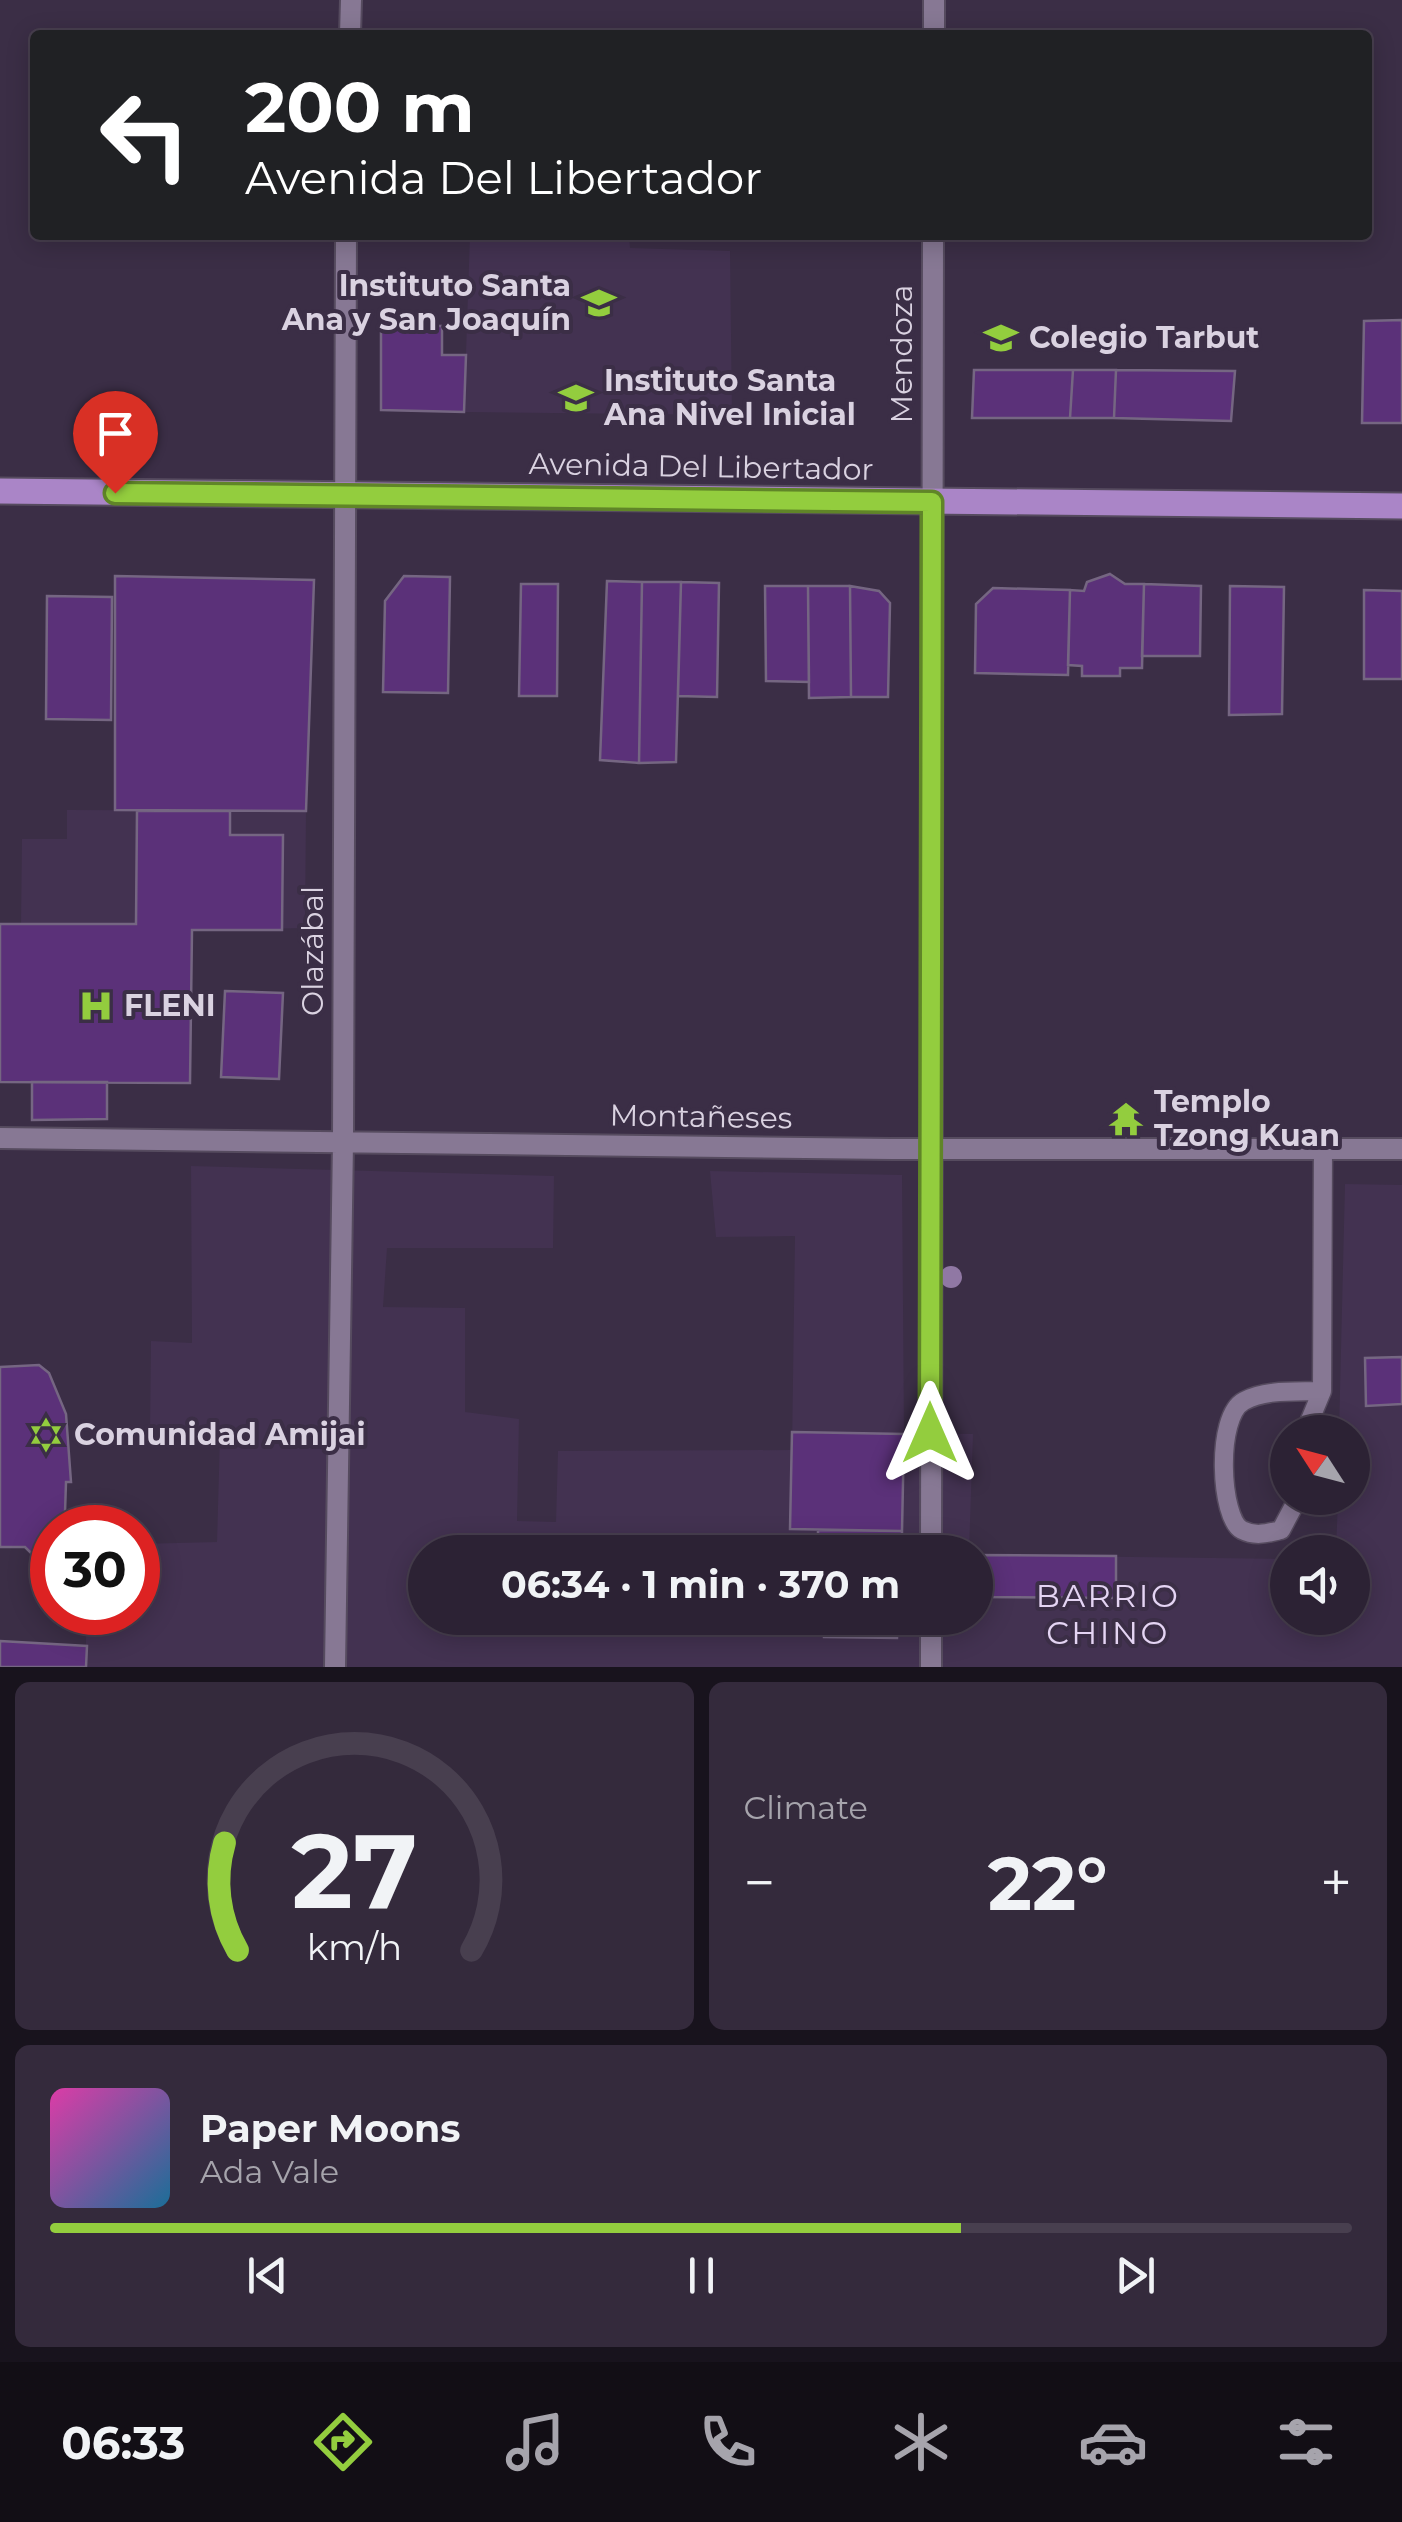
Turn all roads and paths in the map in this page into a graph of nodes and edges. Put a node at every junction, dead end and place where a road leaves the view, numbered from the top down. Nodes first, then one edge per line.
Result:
1 (350, 0) edge
2 (934, 0) edge
3 (350, 30) edge
4 (934, 30) edge
5 (346, 240) edge
6 (933, 240) edge
7 (0, 491) edge
8 (343, 495) junction
9 (932, 502) junction
10 (1402, 506) edge
11 (0, 1138) edge
12 (343, 1142) junction
13 (1322, 1148) junction
14 (929, 1149) junction
15 (1402, 1149) edge
16 (1322, 1391) junction
17 (1312, 1415) edge
18 (1289, 1515) edge
19 (931, 1535) edge
20 (931, 1635) edge
21 (335, 1667) edge
22 (931, 1667) edge

1 - 3 street
2 - 4 street
5 - 8 street, Olazábal
6 - 9 street, Mendoza
7 - 8 main road, Avenida Del Libertador
8 - 9 main road, Avenida Del Libertador
8 - 12 street, Olazábal
9 - 10 main road, Avenida Del Libertador
9 - 14 street, Mendoza
11 - 12 street, Montañeses
12 - 14 street, Montañeses
12 - 21 street, Olazábal
13 - 14 street, Montañeses
13 - 15 street, Montañeses
13 - 16 lane
14 - 19 street, Mendoza
16 - 17 lane
16 - 18 lane
20 - 22 street

